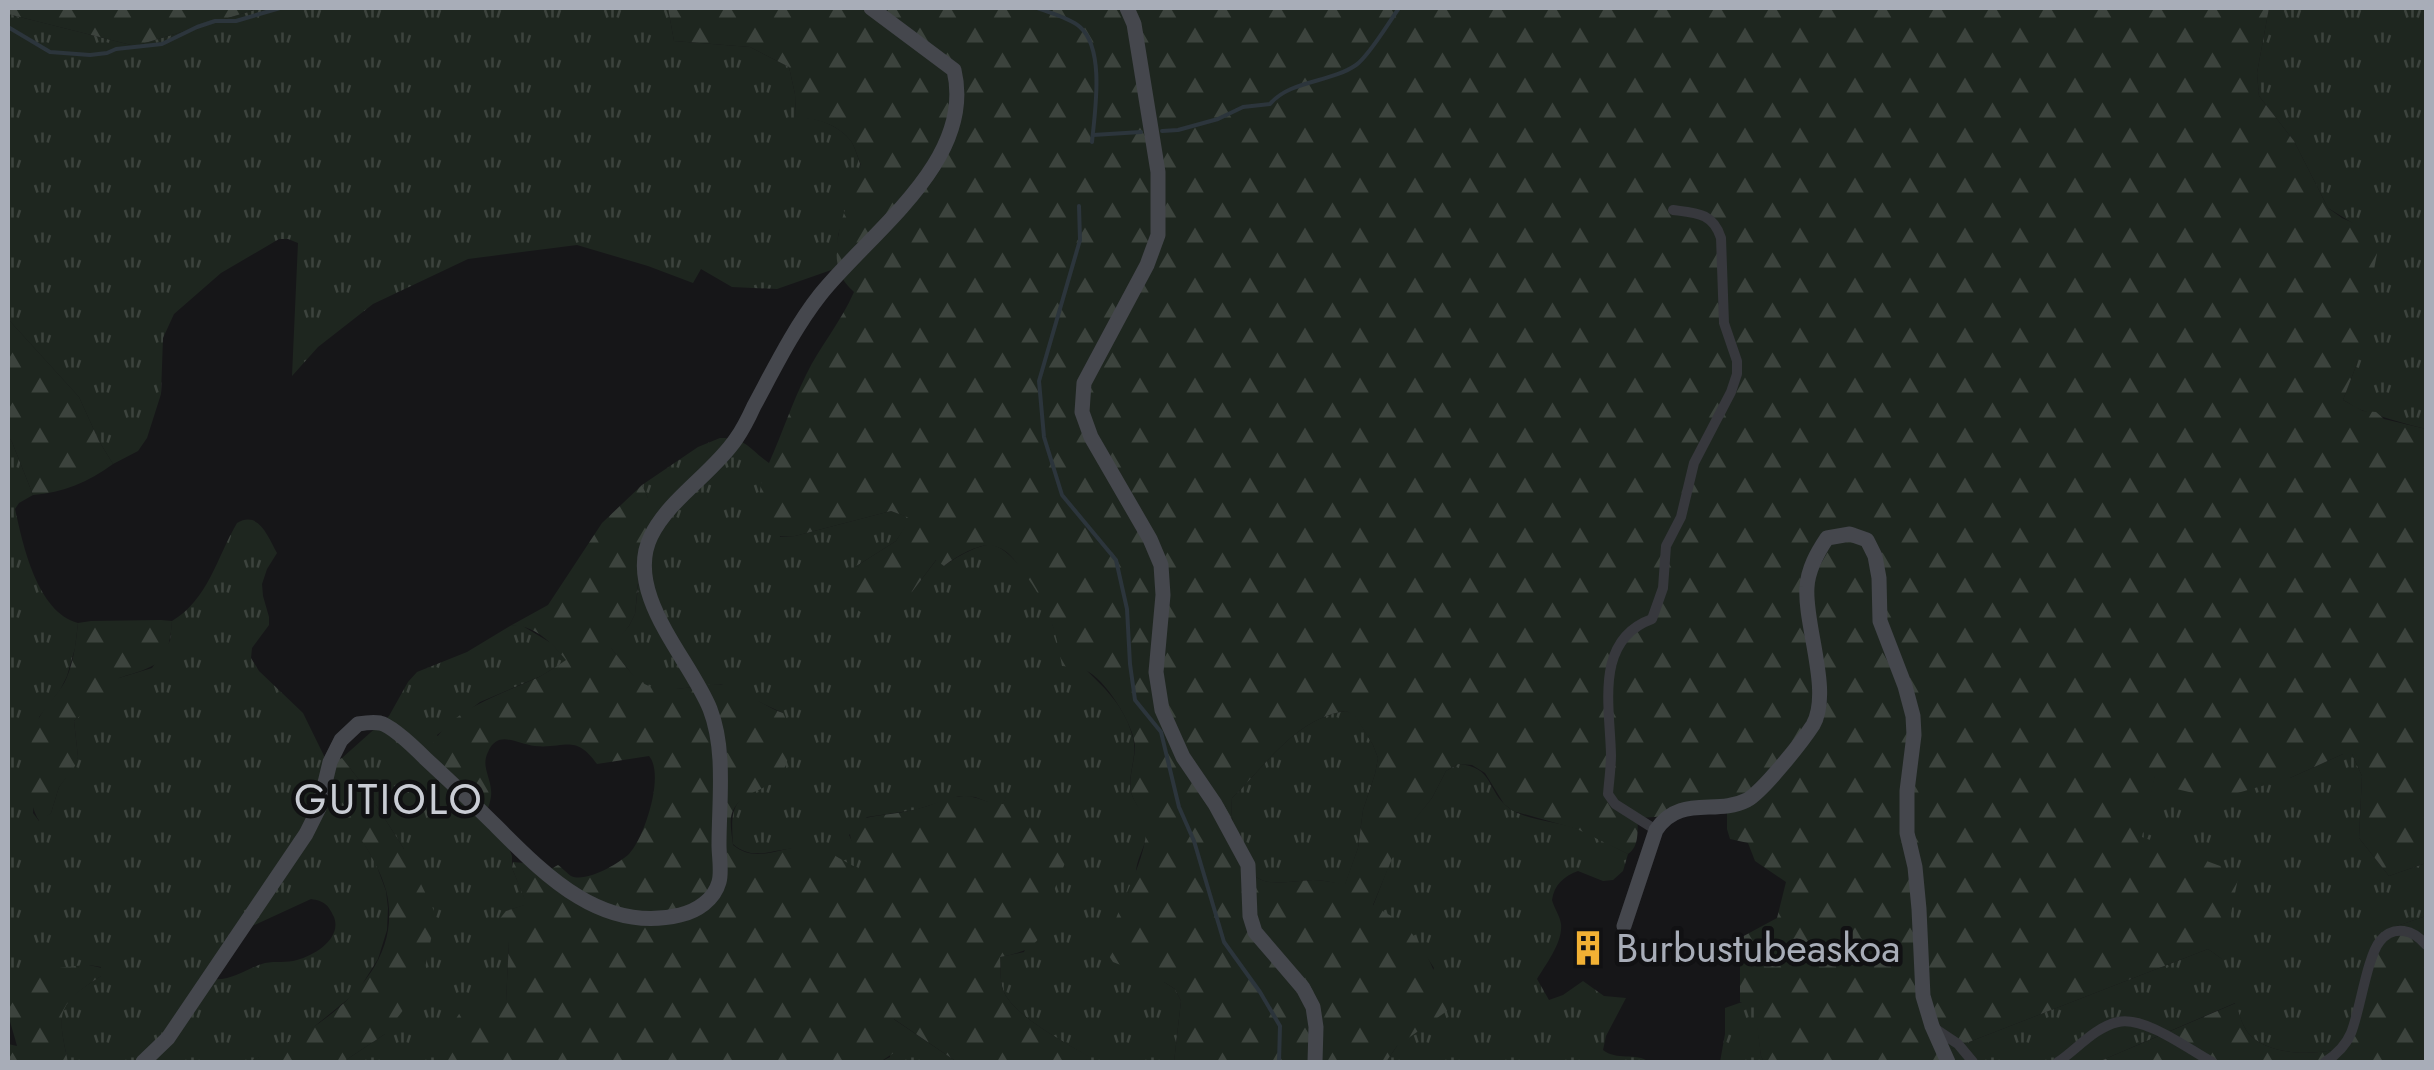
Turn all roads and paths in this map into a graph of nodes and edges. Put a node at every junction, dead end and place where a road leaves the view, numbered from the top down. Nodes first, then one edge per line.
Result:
1 (871, 8) edge
2 (1126, 8) edge
3 (1673, 210) dead end
4 (1656, 830) junction
5 (1624, 926) dead end
6 (2426, 945) edge
7 (1932, 1026) junction
8 (143, 1062) edge
9 (1315, 1062) edge
10 (1948, 1062) edge
11 (1973, 1062) edge
12 (2058, 1062) edge
13 (2212, 1062) edge
14 (2325, 1062) edge

1 - 8 street
2 - 9 street
3 - 4 street
4 - 5 street
4 - 7 street
6 - 14 street
7 - 10 street
7 - 11 street
12 - 13 street

